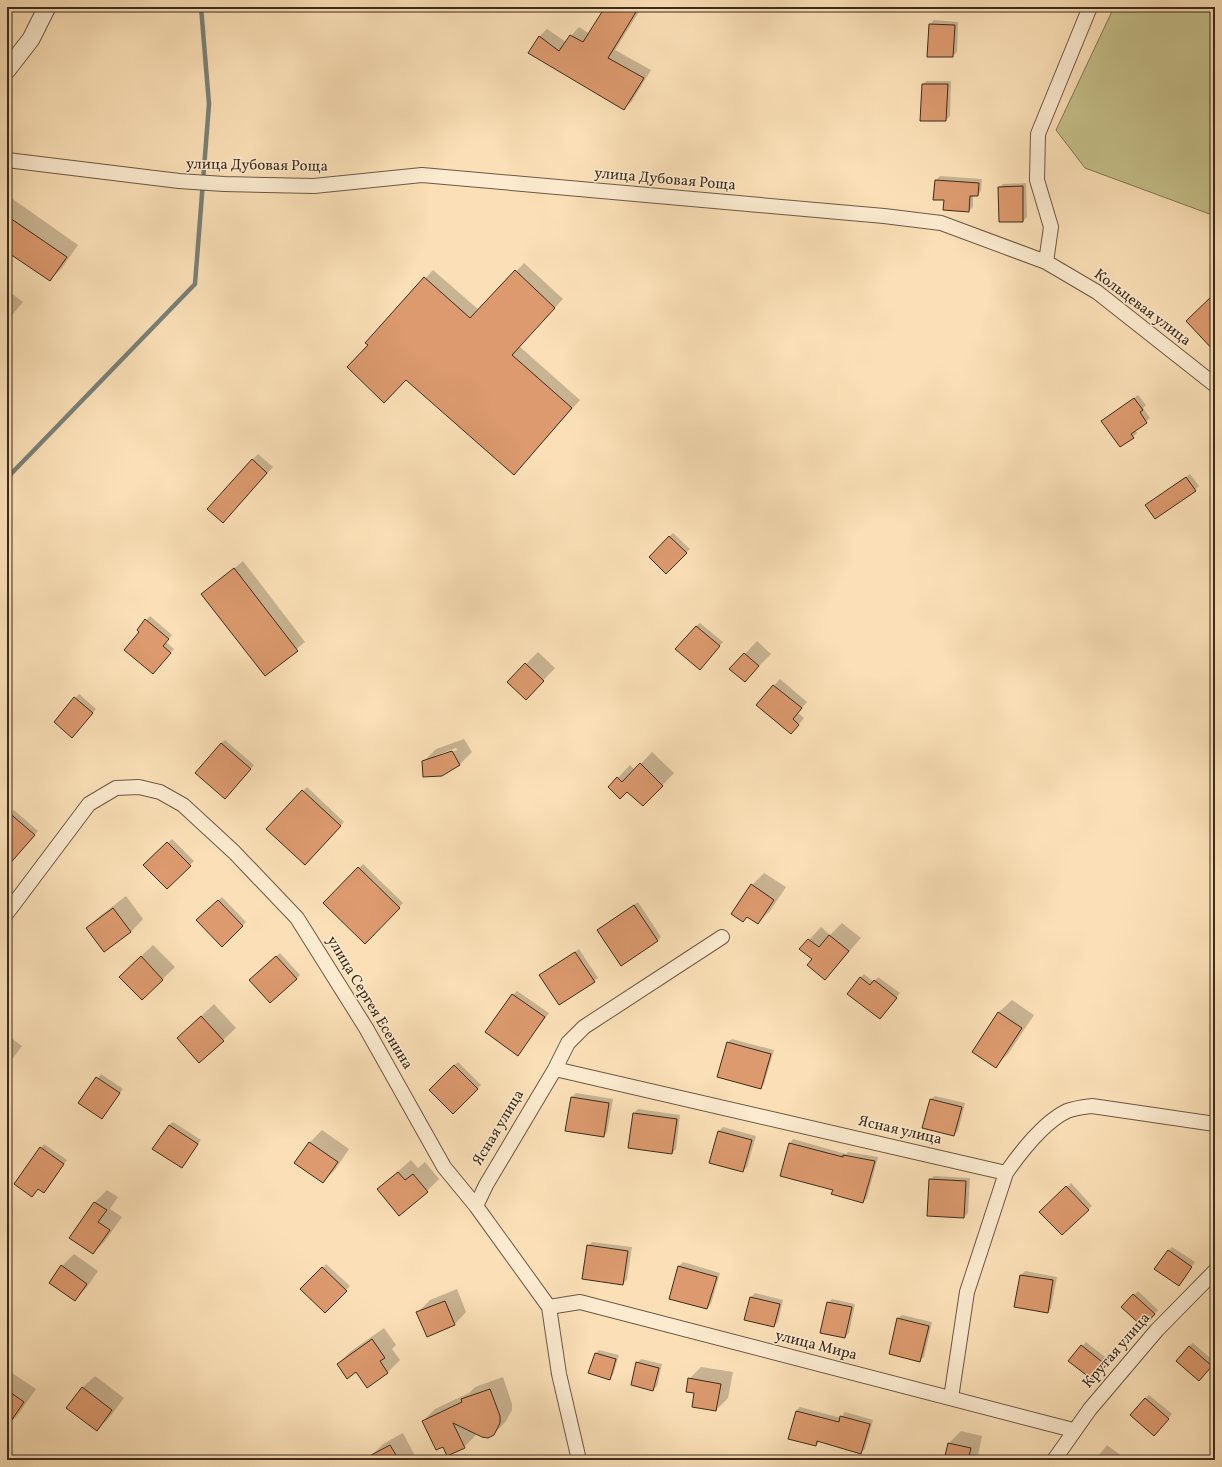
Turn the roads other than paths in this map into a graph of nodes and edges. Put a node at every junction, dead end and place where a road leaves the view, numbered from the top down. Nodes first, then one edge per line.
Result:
1 (47, 7) edge
2 (1090, 7) edge
3 (7, 70) edge
4 (7, 160) edge
5 (1046, 262) junction
6 (1215, 385) edge
7 (7, 913) edge
8 (722, 937) dead end
9 (555, 1069) junction
10 (1215, 1124) edge
11 (1006, 1173) junction
12 (476, 1206) junction
13 (1215, 1271) edge
14 (549, 1307) junction
15 (951, 1398) junction
16 (1074, 1430) junction
17 (579, 1460) edge
18 (1054, 1460) edge

1 - 3 street
2 - 5 street
4 - 5 street, улица Дубовая Роща
5 - 6 street, Кольцевая улица
7 - 12 street, улица Сергея Есенина
8 - 9 street, Ясная улица
9 - 11 street, Ясная улица
9 - 12 street, Ясная улица
10 - 11 street
11 - 15 street
12 - 14 street, улица Сергея Есенина
13 - 16 street, Крутая улица
14 - 15 street, улица Мира
14 - 17 street, улица Сергея Есенина
15 - 16 street, улица Мира
16 - 18 street, Крутая улица

